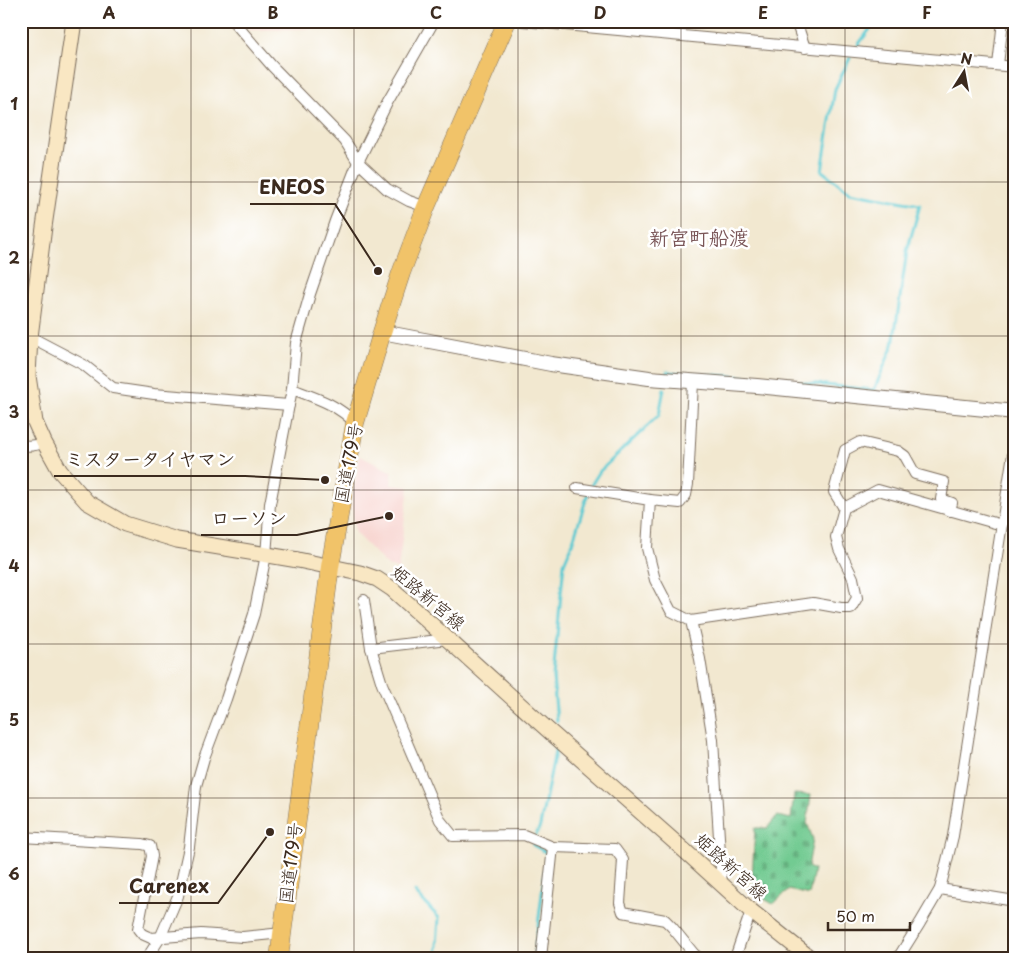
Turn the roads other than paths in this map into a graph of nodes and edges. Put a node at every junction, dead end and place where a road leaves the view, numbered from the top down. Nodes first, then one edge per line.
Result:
1 (74, 21) edge
2 (233, 21) edge
3 (434, 21) edge
4 (507, 21) edge
5 (522, 21) edge
6 (796, 21) edge
7 (1003, 21) edge
8 (805, 48) junction
9 (998, 65) junction
10 (1015, 67) edge
11 (358, 162) junction
12 (426, 207) junction
13 (382, 332) junction
14 (26, 335) edge
15 (693, 382) junction
16 (292, 389) junction
17 (289, 404) junction
18 (1015, 412) edge
19 (356, 423) junction
20 (1015, 441) edge
21 (44, 442) junction
22 (21, 445) edge
23 (578, 488) dead end
24 (650, 500) junction
25 (844, 508) junction
26 (950, 511) junction
27 (1002, 525) junction
28 (266, 555) junction
29 (330, 567) junction
30 (364, 600) dead end
31 (691, 621) junction
32 (447, 639) junction
33 (371, 648) junction
34 (21, 837) edge
35 (553, 847) junction
36 (722, 886) junction
37 (940, 888) junction
38 (1015, 901) edge
39 (750, 911) junction
40 (282, 932) junction
41 (160, 938) junction
42 (147, 958) edge
43 (279, 958) edge
44 (541, 958) edge
45 (699, 958) edge
46 (735, 958) edge
47 (810, 958) edge
48 (898, 958) edge

1 - 14 main road, 姫路新宮線
2 - 11 street
3 - 11 street
4 - 12 highway, 国道179号
5 - 8 street
6 - 8 street
7 - 9 street
8 - 9 street
9 - 10 street
11 - 12 street
11 - 16 street
12 - 13 highway, 国道179号
13 - 15 street
13 - 19 highway, 国道179号
14 - 17 street
14 - 21 main road, 姫路新宮線
15 - 18 street
15 - 24 street
16 - 17 street
16 - 19 street
17 - 28 street
19 - 29 highway, 国道179号
20 - 27 street
21 - 22 street
21 - 28 main road, 姫路新宮線
23 - 24 street
24 - 31 street
25 - 26 street
25 - 26 street
25 - 31 street
26 - 27 street
27 - 37 street
28 - 29 main road, 姫路新宮線
28 - 41 street
29 - 32 main road, 姫路新宮線
29 - 40 highway, 国道179号
30 - 33 street
31 - 36 street
32 - 33 street
32 - 36 main road, 姫路新宮線
33 - 35 street
34 - 41 street
35 - 44 street
35 - 45 street
36 - 39 main road, 姫路新宮線
37 - 38 street
37 - 48 street
39 - 46 street
39 - 47 main road, 姫路新宮線
40 - 41 street
40 - 43 highway, 国道179号
41 - 42 street

